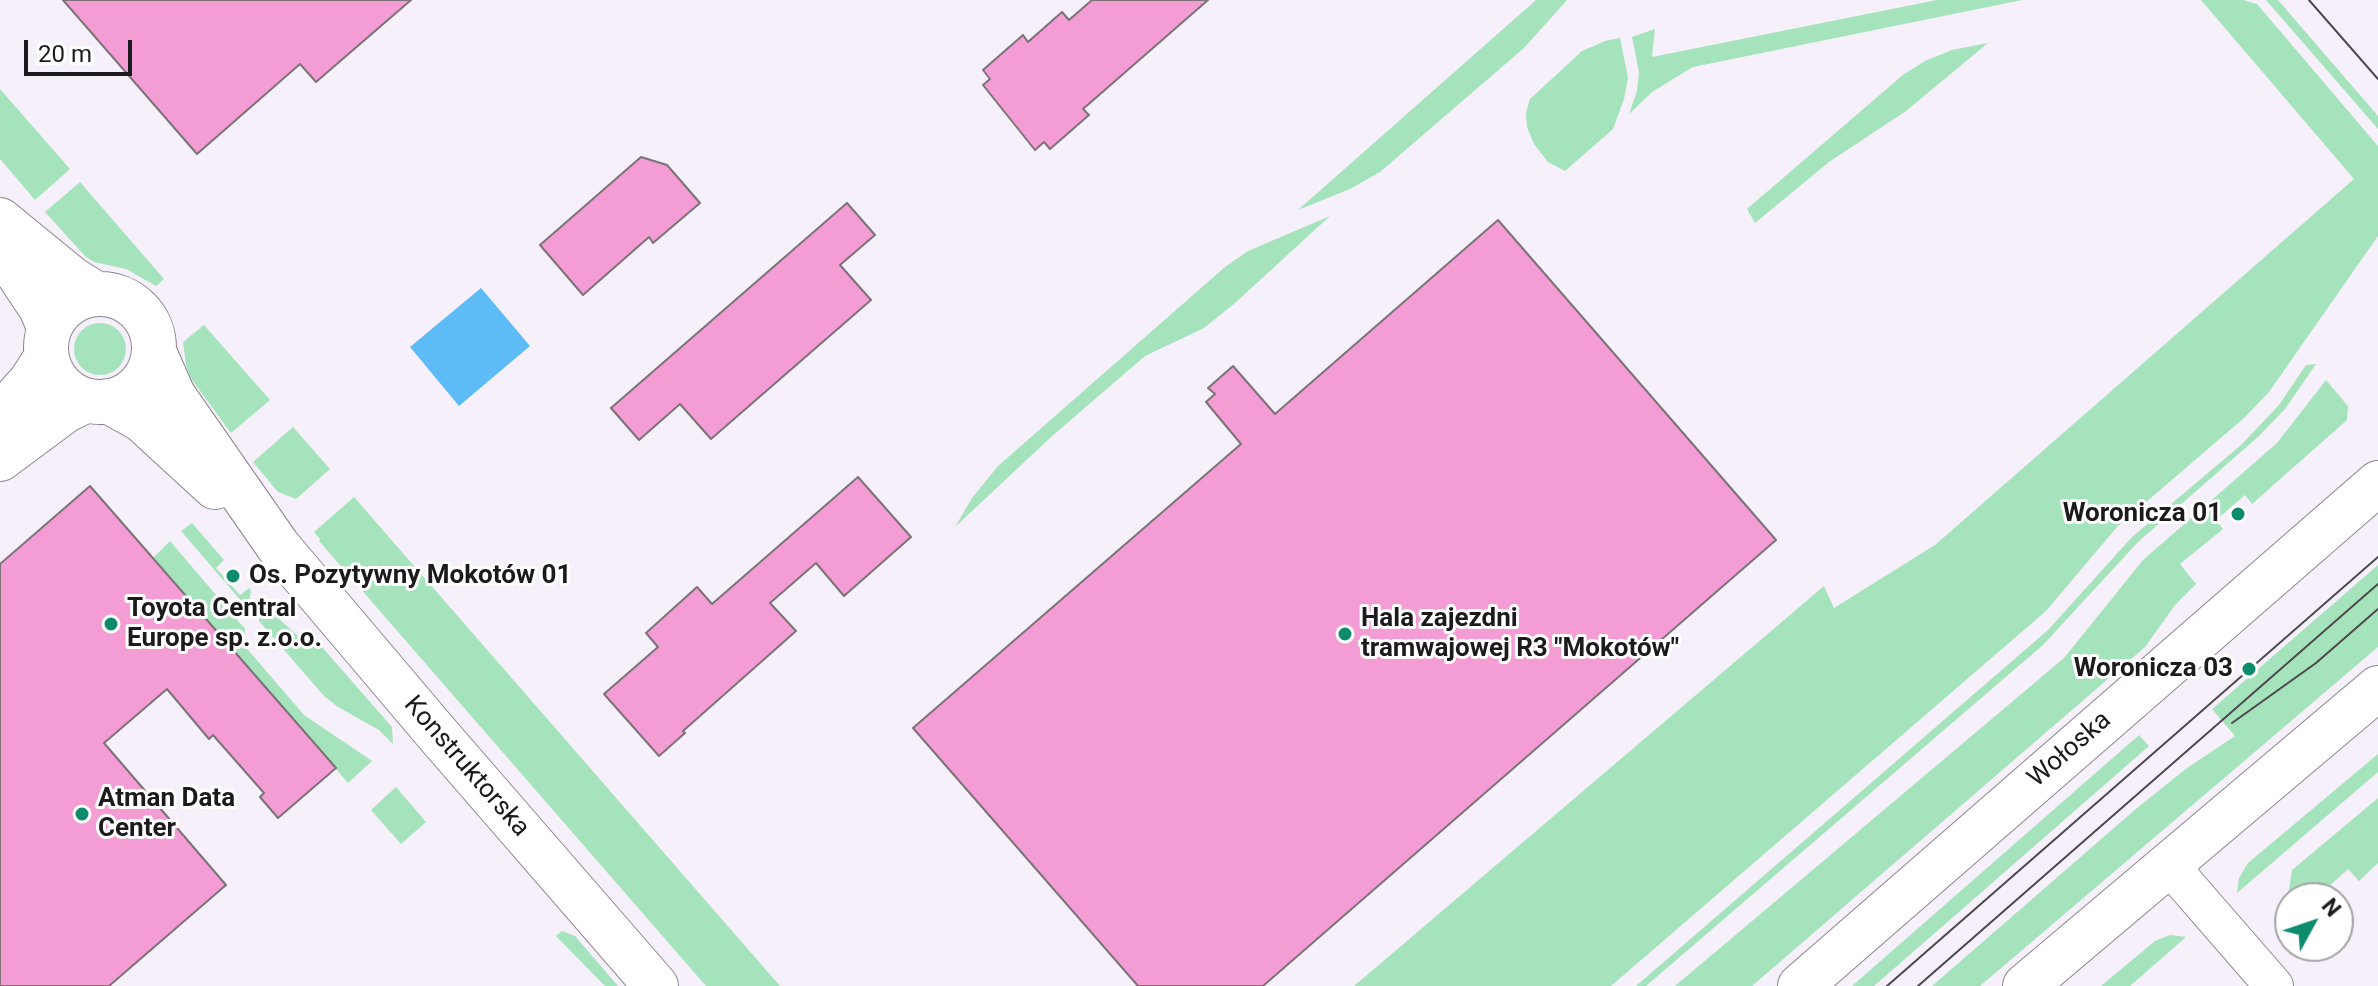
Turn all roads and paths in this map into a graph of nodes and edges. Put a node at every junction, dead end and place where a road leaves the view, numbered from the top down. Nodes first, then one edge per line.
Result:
1 (0, 220) edge
2 (0, 246) edge
3 (96, 294) junction
4 (47, 343) junction
5 (155, 354) junction
6 (97, 401) junction
7 (0, 416) edge
8 (0, 459) edge
9 (2378, 483) edge
10 (278, 546) junction
11 (2378, 688) edge
12 (2168, 864) junction
13 (656, 986) edge
14 (1800, 986) edge
15 (2025, 986) edge
16 (2274, 986) edge

1 - 3 street
2 - 4 street
3 - 4 street
3 - 5 street
4 - 6 street
4 - 7 street
5 - 6 street
5 - 10 street, Konstruktorska
6 - 8 street
6 - 10 street, Konstruktorska
9 - 14 street, Wołoska
10 - 13 street, Konstruktorska
11 - 12 street
12 - 15 street
12 - 16 street

